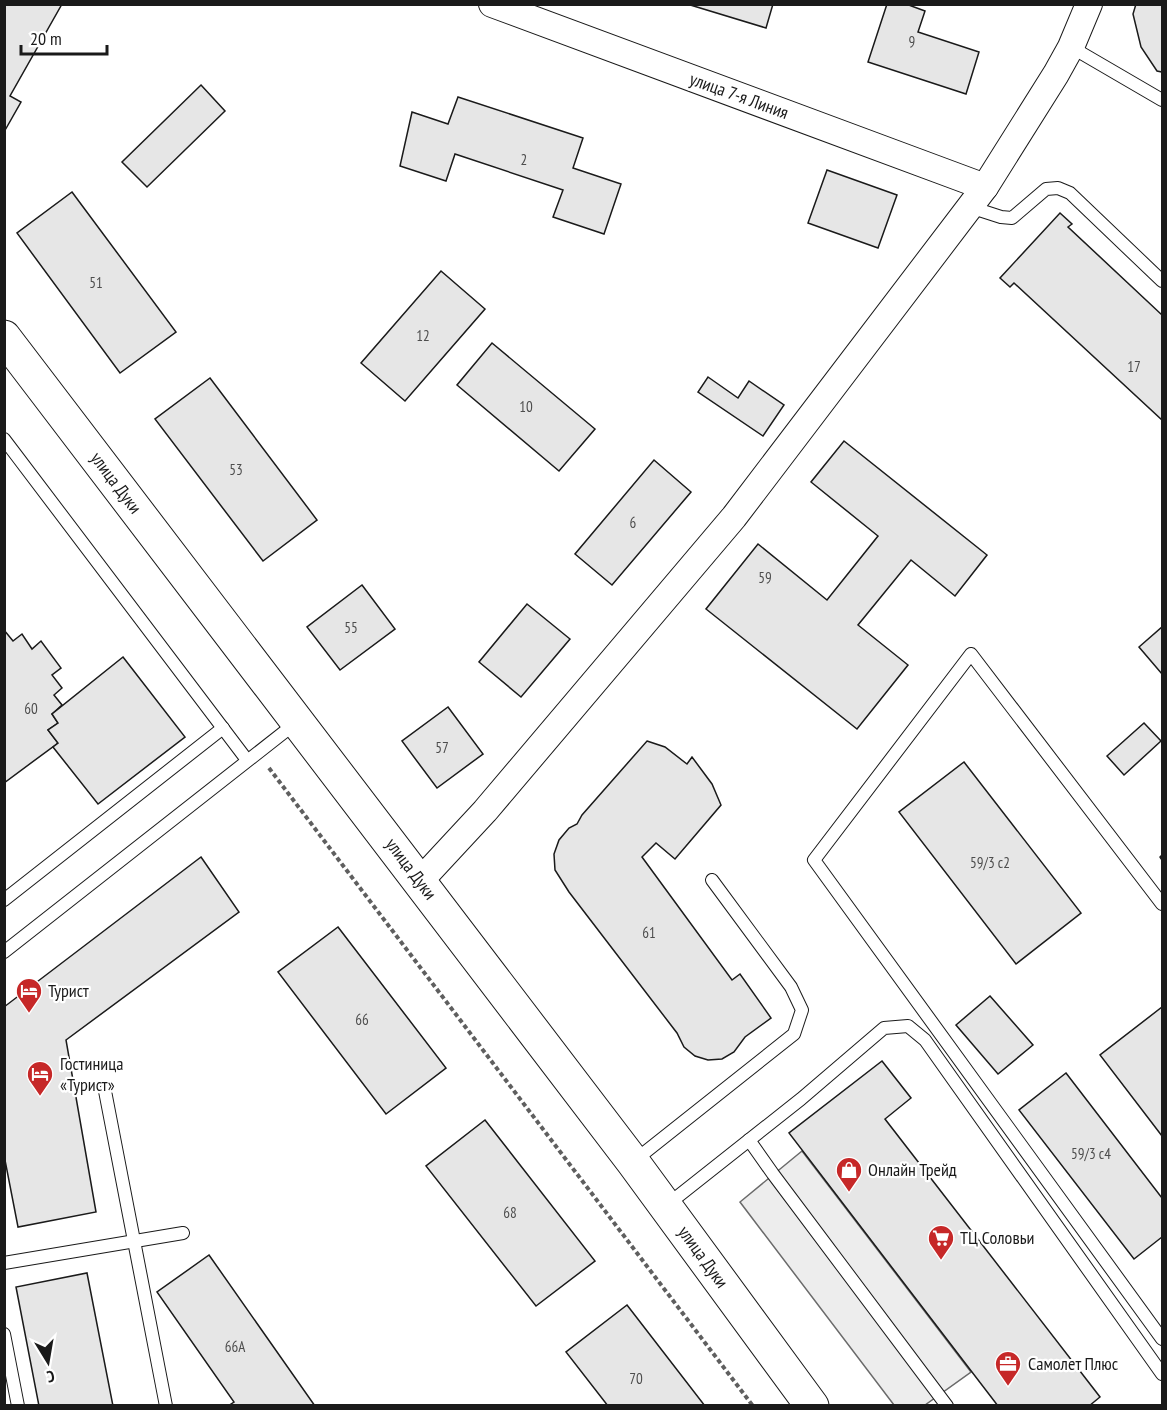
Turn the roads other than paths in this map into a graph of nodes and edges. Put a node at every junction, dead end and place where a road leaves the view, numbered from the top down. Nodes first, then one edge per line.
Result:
1 (492, 4) edge
2 (1089, 4) edge
3 (1071, 47) junction
4 (1162, 100) edge
5 (977, 197) junction
6 (1162, 281) edge
7 (4, 337) edge
8 (4, 439) edge
9 (298, 722) junction
10 (223, 728) junction
11 (252, 757) junction
12 (712, 880) dead end
13 (420, 881) junction
14 (4, 900) edge
15 (1162, 904) edge
16 (5, 951) edge
17 (105, 1091) dead end
18 (750, 1140) junction
19 (633, 1162) junction
20 (666, 1206) junction
21 (183, 1233) dead end
22 (134, 1241) junction
23 (4, 1263) edge
24 (4, 1334) edge
25 (1162, 1339) edge
26 (1162, 1374) edge
27 (18, 1406) edge
28 (166, 1406) edge
29 (812, 1406) edge
30 (947, 1406) edge

1 - 5 street, улица 7-я Линия
2 - 3 street
3 - 4 lane
3 - 5 street
5 - 6 lane
5 - 13 street
7 - 9 main road, улица Дуки
8 - 10 lane
9 - 11 lane
9 - 13 main road, улица Дуки
10 - 11 lane
10 - 14 lane
11 - 16 lane
12 - 19 lane
13 - 19 main road, улица Дуки
15 - 25 lane
17 - 22 lane
18 - 20 lane
18 - 26 lane
18 - 30 lane
19 - 20 main road, улица Дуки
20 - 29 main road, улица Дуки
21 - 22 lane
22 - 23 lane
22 - 28 lane
24 - 27 lane

